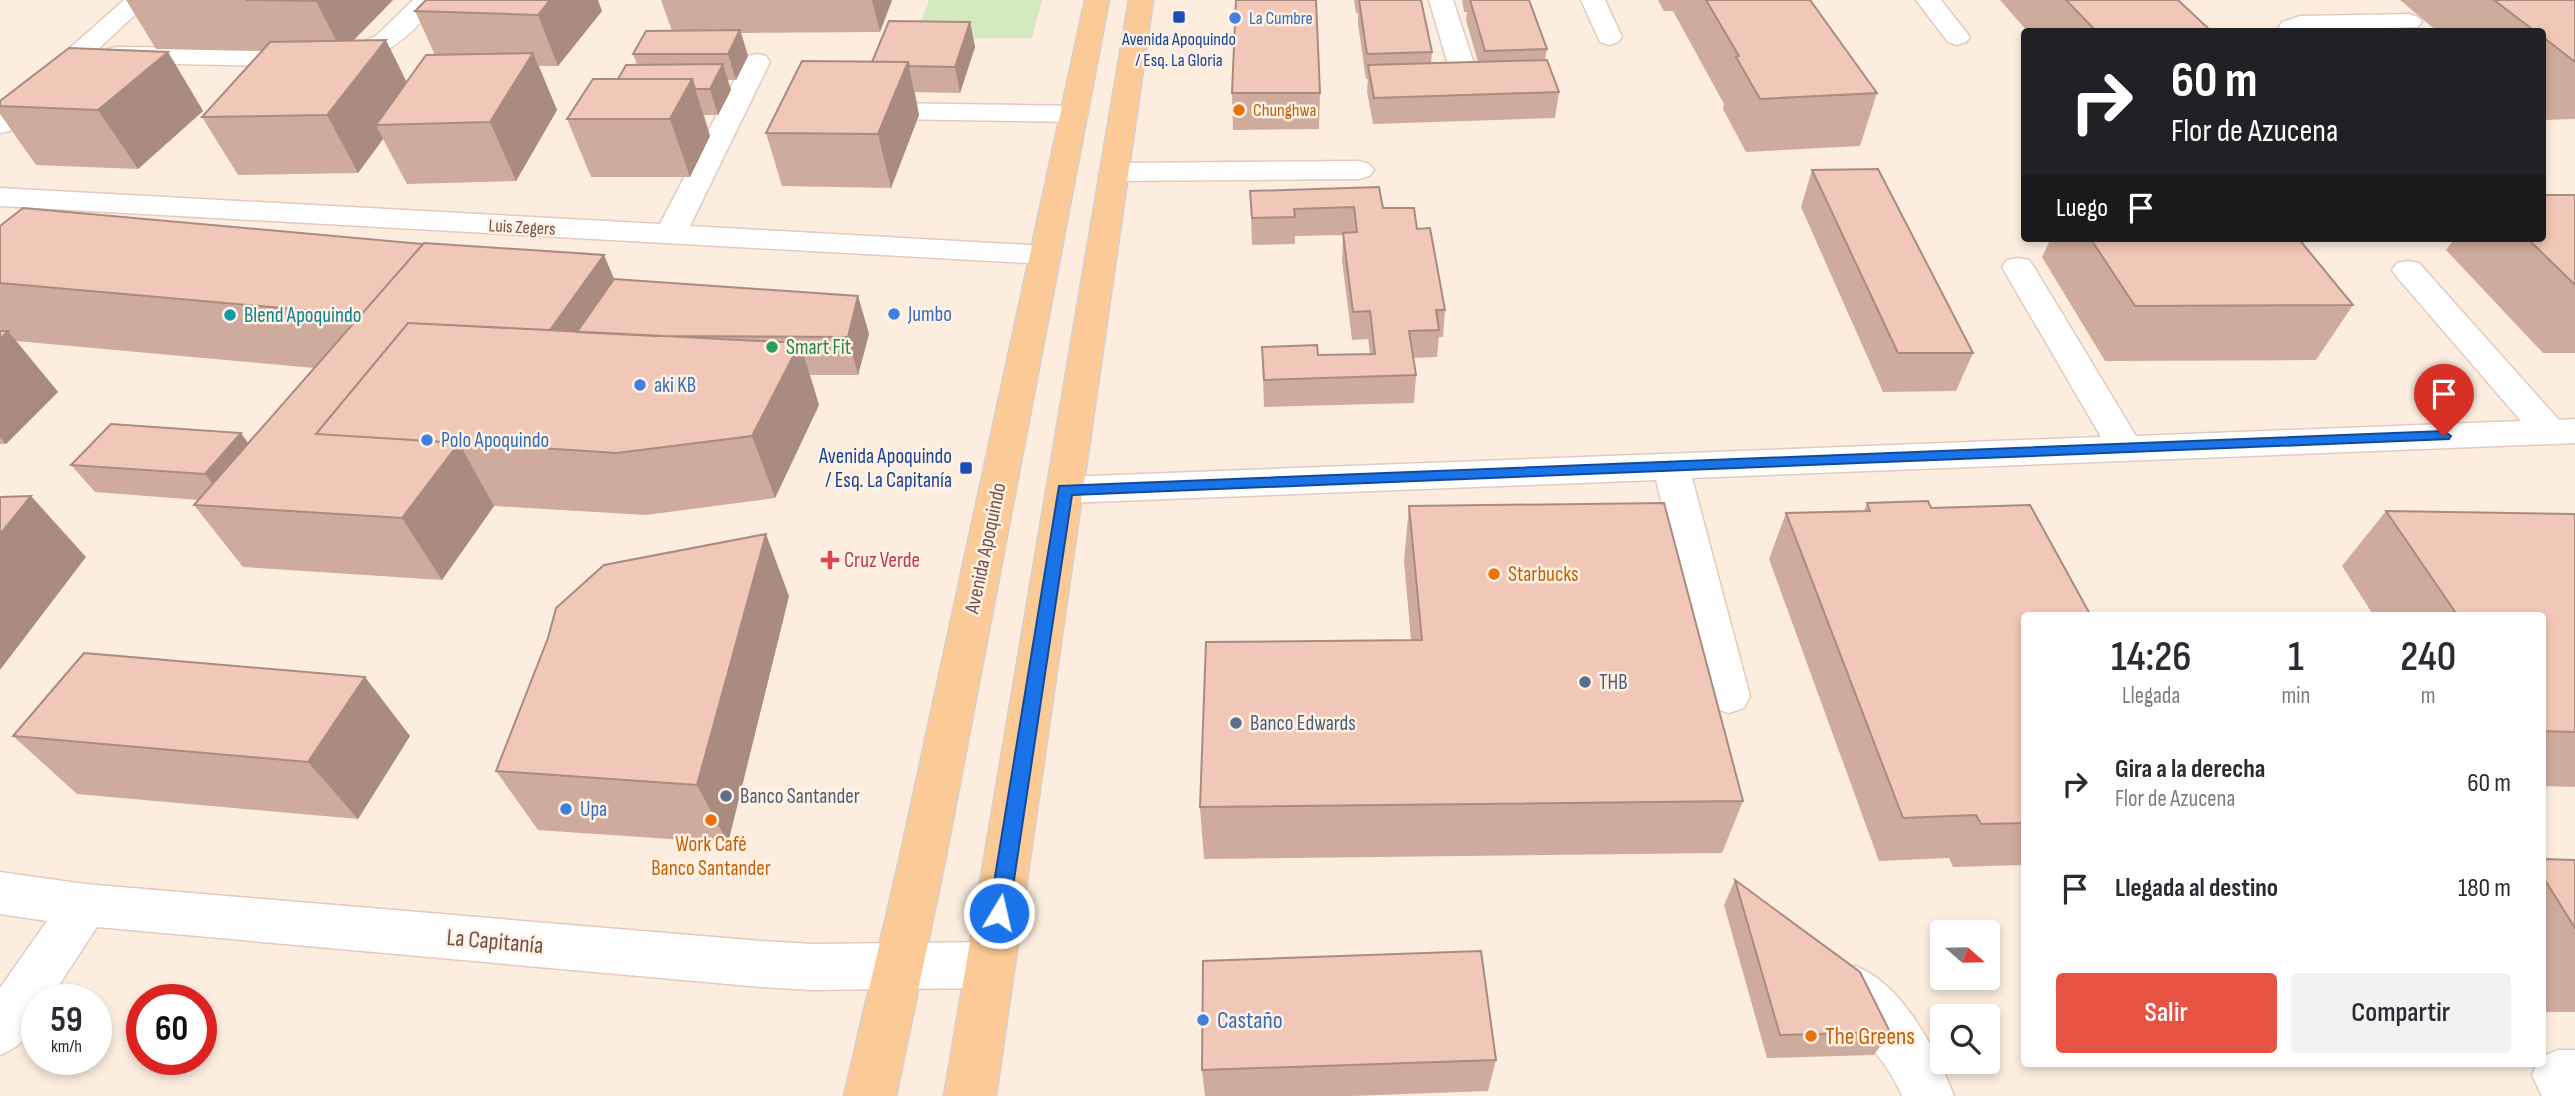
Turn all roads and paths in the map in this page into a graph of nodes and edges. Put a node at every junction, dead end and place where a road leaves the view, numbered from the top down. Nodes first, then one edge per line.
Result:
1 (139, 0) edge
2 (1097, 0) edge
3 (1141, 0) edge
4 (1441, 0) edge
5 (1593, 0) edge
6 (1928, 0) edge
7 (2371, 0) edge
8 (424, 3) edge
9 (2415, 27) edge
10 (2291, 28) edge
11 (1609, 37) dead end
12 (1957, 37) dead end
13 (81, 54) junction
14 (1460, 61) edge
15 (757, 62) dead end
16 (889, 111) edge
17 (1074, 114) junction
18 (0, 125) edge
19 (1359, 170) dead end
20 (1114, 172) junction
21 (0, 197) edge
22 (670, 235) junction
23 (1045, 255) junction
24 (2018, 267) dead end
25 (2408, 270) dead end
26 (2562, 431) edge
27 (2125, 448) junction
28 (1671, 466) junction
29 (1065, 490) junction
30 (1729, 696) dead end
31 (0, 894) edge
32 (85, 905) junction
33 (990, 965) junction
34 (899, 968) junction
35 (1832, 969) edge
36 (0, 1031) edge
37 (2575, 1074) edge
38 (870, 1096) edge
39 (970, 1096) edge
40 (1928, 1096) edge
41 (2572, 1096) edge

1 - 13 street
2 - 17 main road, Avenida Apoquindo
3 - 20 main road
4 - 14 street
5 - 11 street
6 - 12 street
7 - 9 street
8 - 13 street
9 - 10 street
13 - 18 street
15 - 22 street
16 - 17 street
17 - 23 main road, Avenida Apoquindo
19 - 20 street
20 - 29 main road
21 - 22 street, Luis Zegers
22 - 23 street, Luis Zegers
23 - 34 main road, Avenida Apoquindo
24 - 27 street
25 - 26 street
26 - 27 street
27 - 28 street
28 - 29 street
28 - 30 street
29 - 33 main road
31 - 32 street, La Capitanía
32 - 34 street, La Capitanía
32 - 36 street
33 - 34 street, La Capitanía
33 - 39 main road
34 - 38 main road, Avenida Apoquindo
35 - 40 street
37 - 41 street

